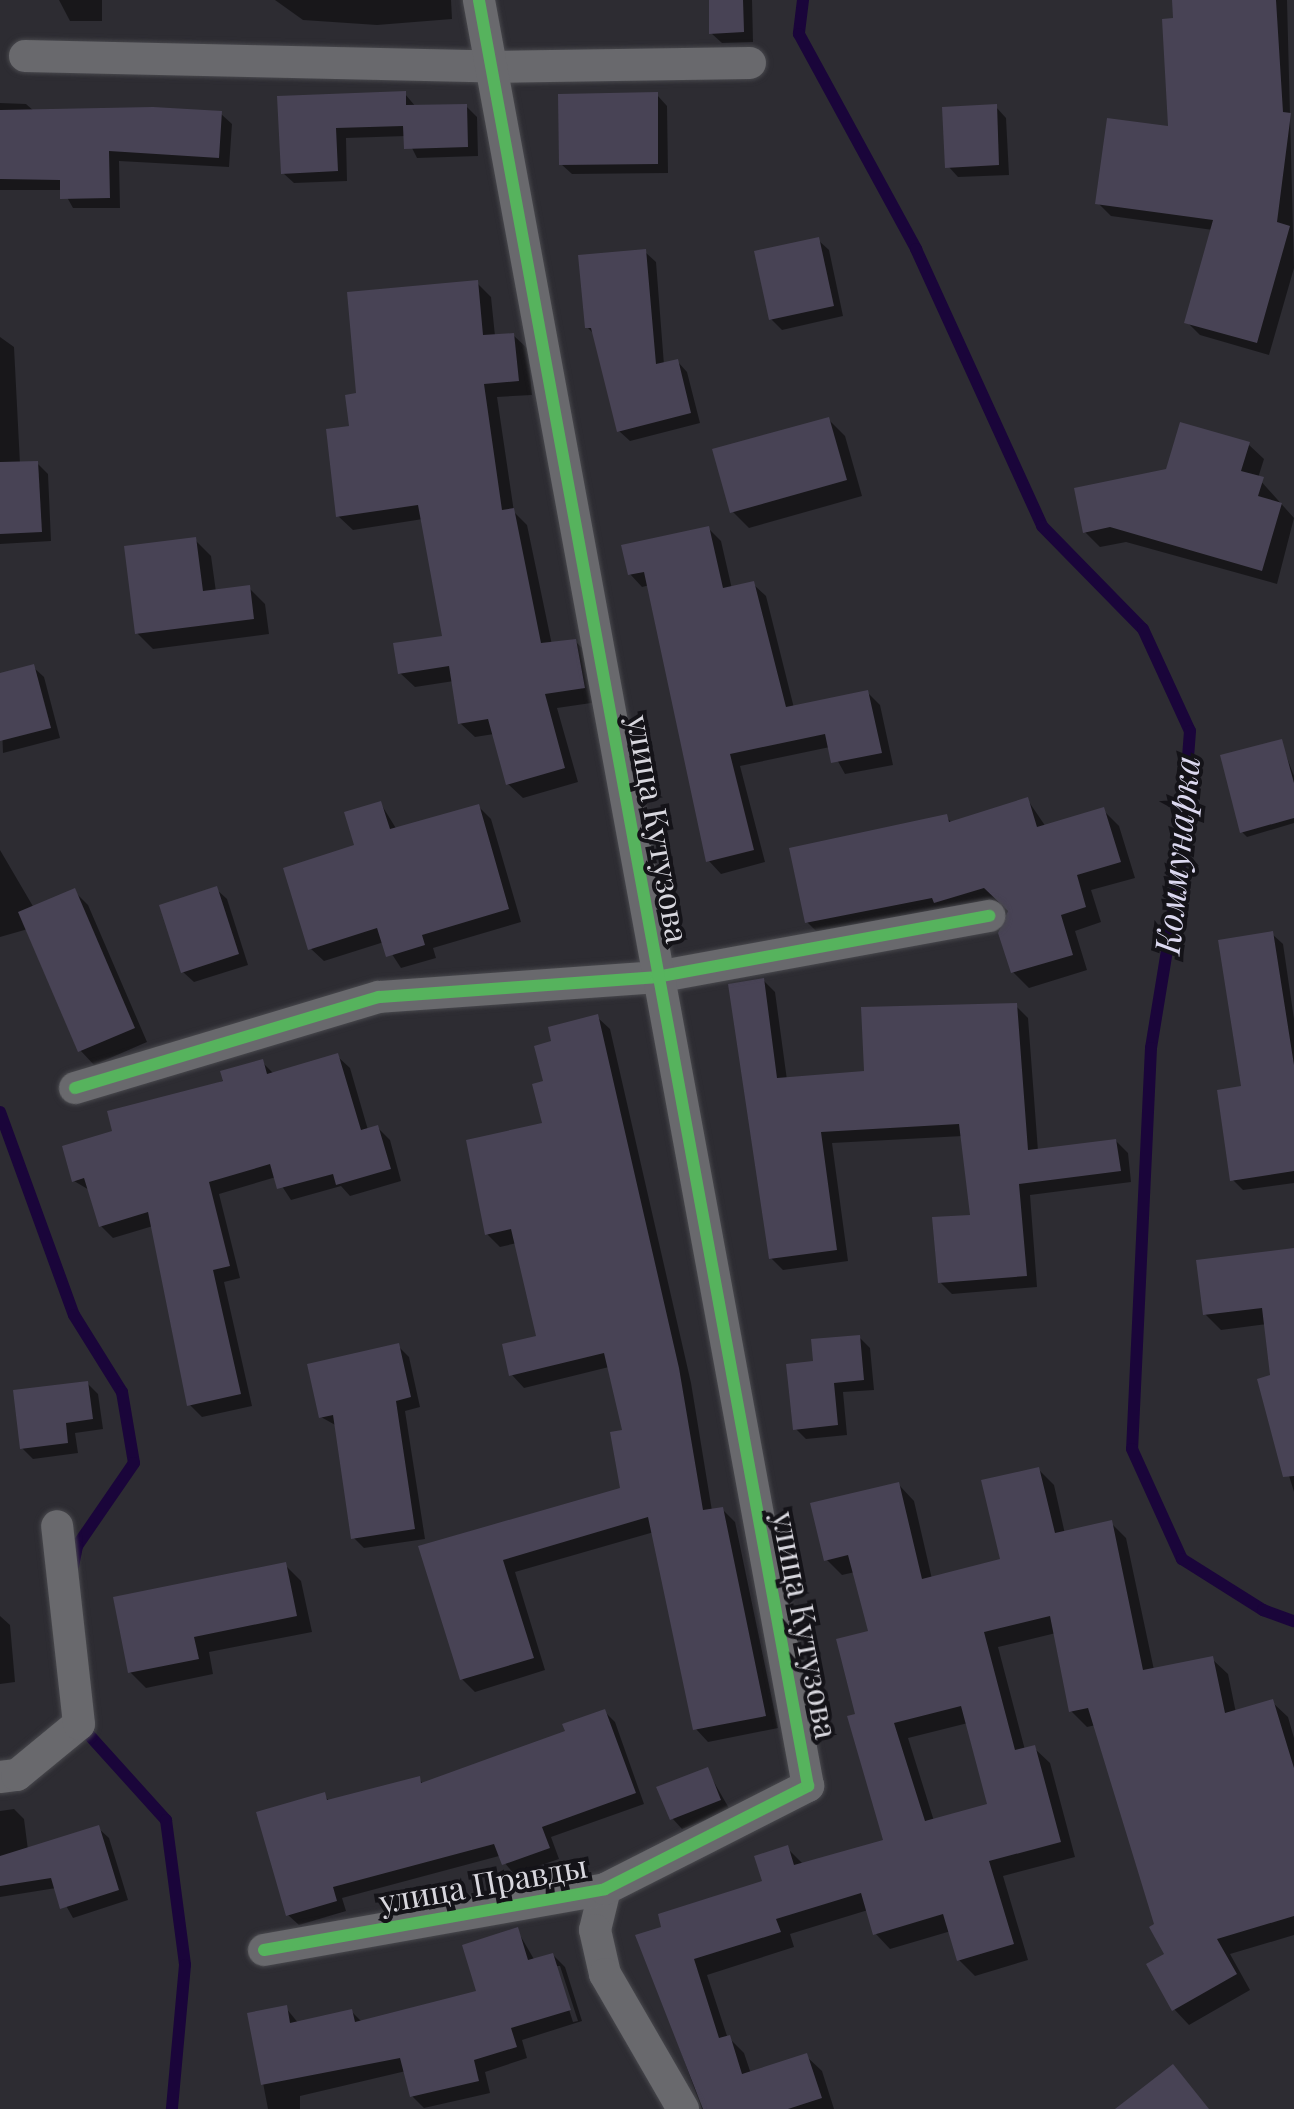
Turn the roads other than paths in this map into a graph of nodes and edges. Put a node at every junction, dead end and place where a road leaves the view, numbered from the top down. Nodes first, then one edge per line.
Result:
1 (479, 0) edge
2 (24, 56) dead end
3 (750, 63) dead end
4 (492, 67) junction
5 (990, 916) dead end
6 (656, 977) junction
7 (75, 1088) dead end
8 (57, 1526) dead end
9 (0, 1777) edge
10 (808, 1786) joint
11 (605, 1889) junction
12 (264, 1950) dead end
13 (683, 2109) edge

1 - 4 street, улица Кутузова
2 - 4 street
3 - 4 street
4 - 6 street, улица Кутузова
5 - 6 street
6 - 7 street
6 - 10 street, улица Кутузова
8 - 9 street
10 - 11 street, улица Правды
11 - 12 street, улица Правды
11 - 13 street

